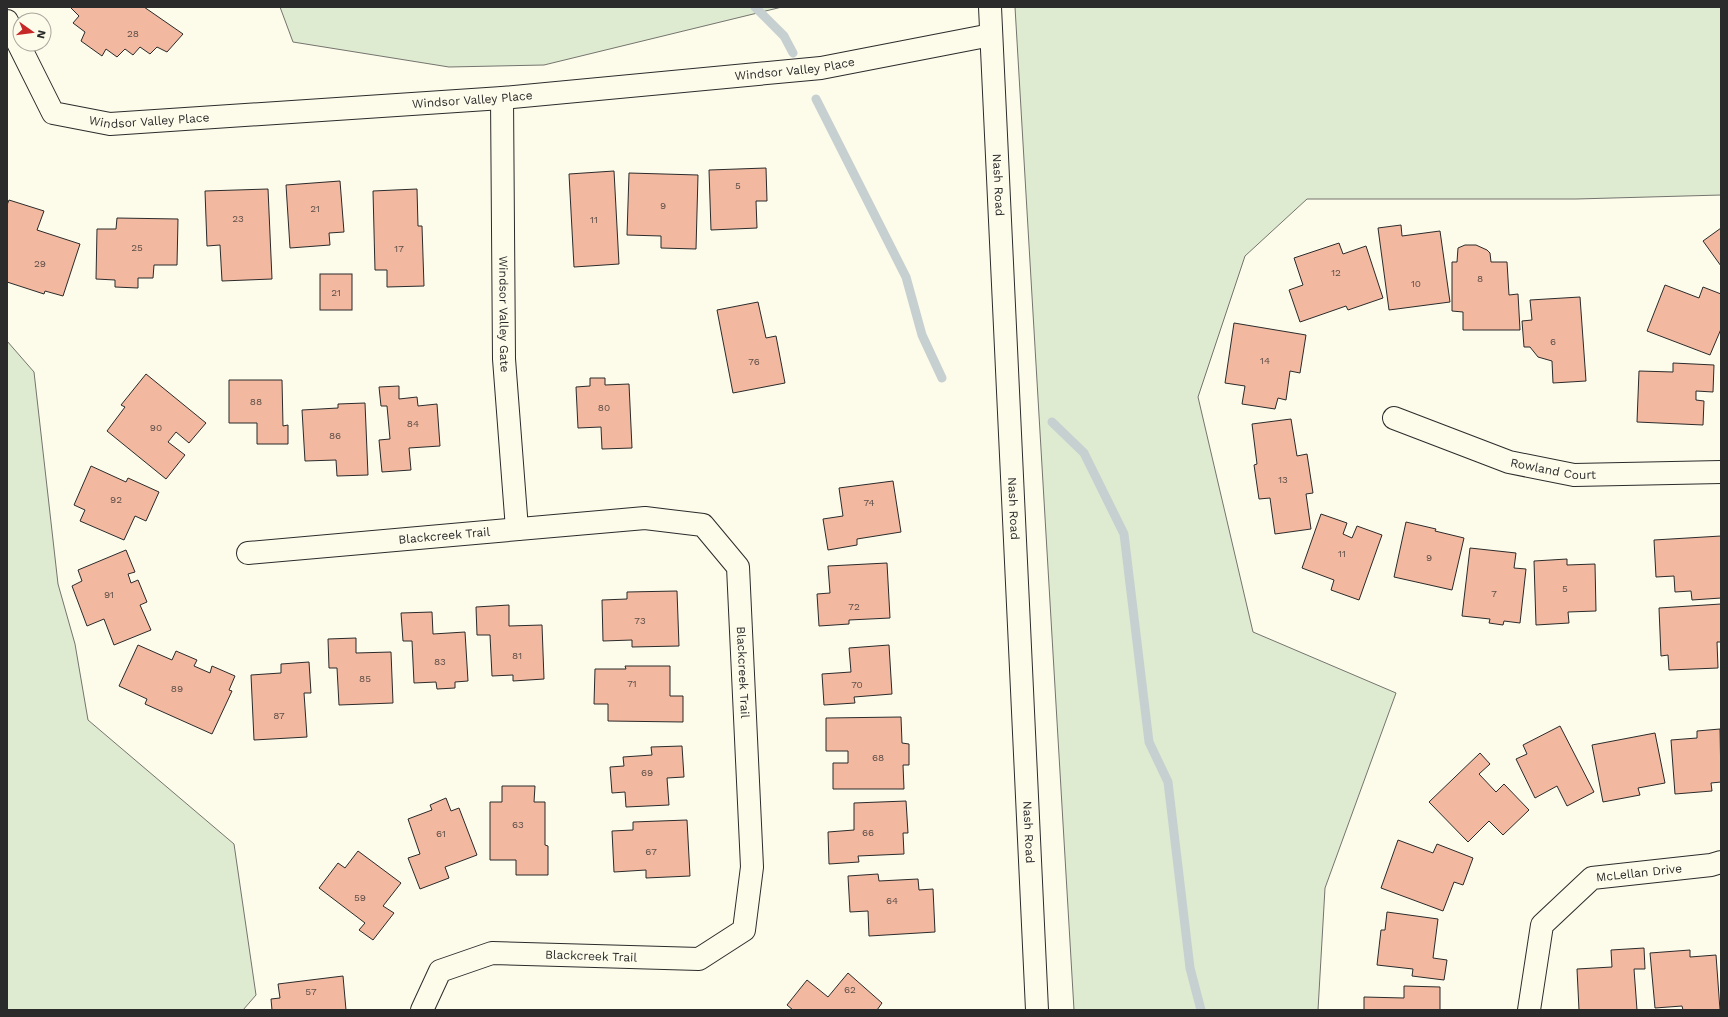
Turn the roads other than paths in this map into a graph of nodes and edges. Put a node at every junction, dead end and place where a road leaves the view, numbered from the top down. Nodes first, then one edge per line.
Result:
1 (990, 7) edge
2 (7, 21) edge
3 (991, 35) junction
4 (502, 98) junction
5 (1394, 418) dead end
6 (1721, 472) edge
7 (517, 529) junction
8 (248, 553) dead end
9 (1721, 862) edge
10 (422, 1010) edge
11 (1038, 1010) edge
12 (1529, 1010) edge

1 - 3 street, Nash Road
2 - 4 street, Windsor Valley Place
3 - 4 street, Windsor Valley Place
3 - 11 street, Nash Road
4 - 7 street, Windsor Valley Gate
5 - 6 street, Rowland Court
7 - 8 street, Blackcreek Trail
7 - 10 street, Blackcreek Trail
9 - 12 street, McLellan Drive

